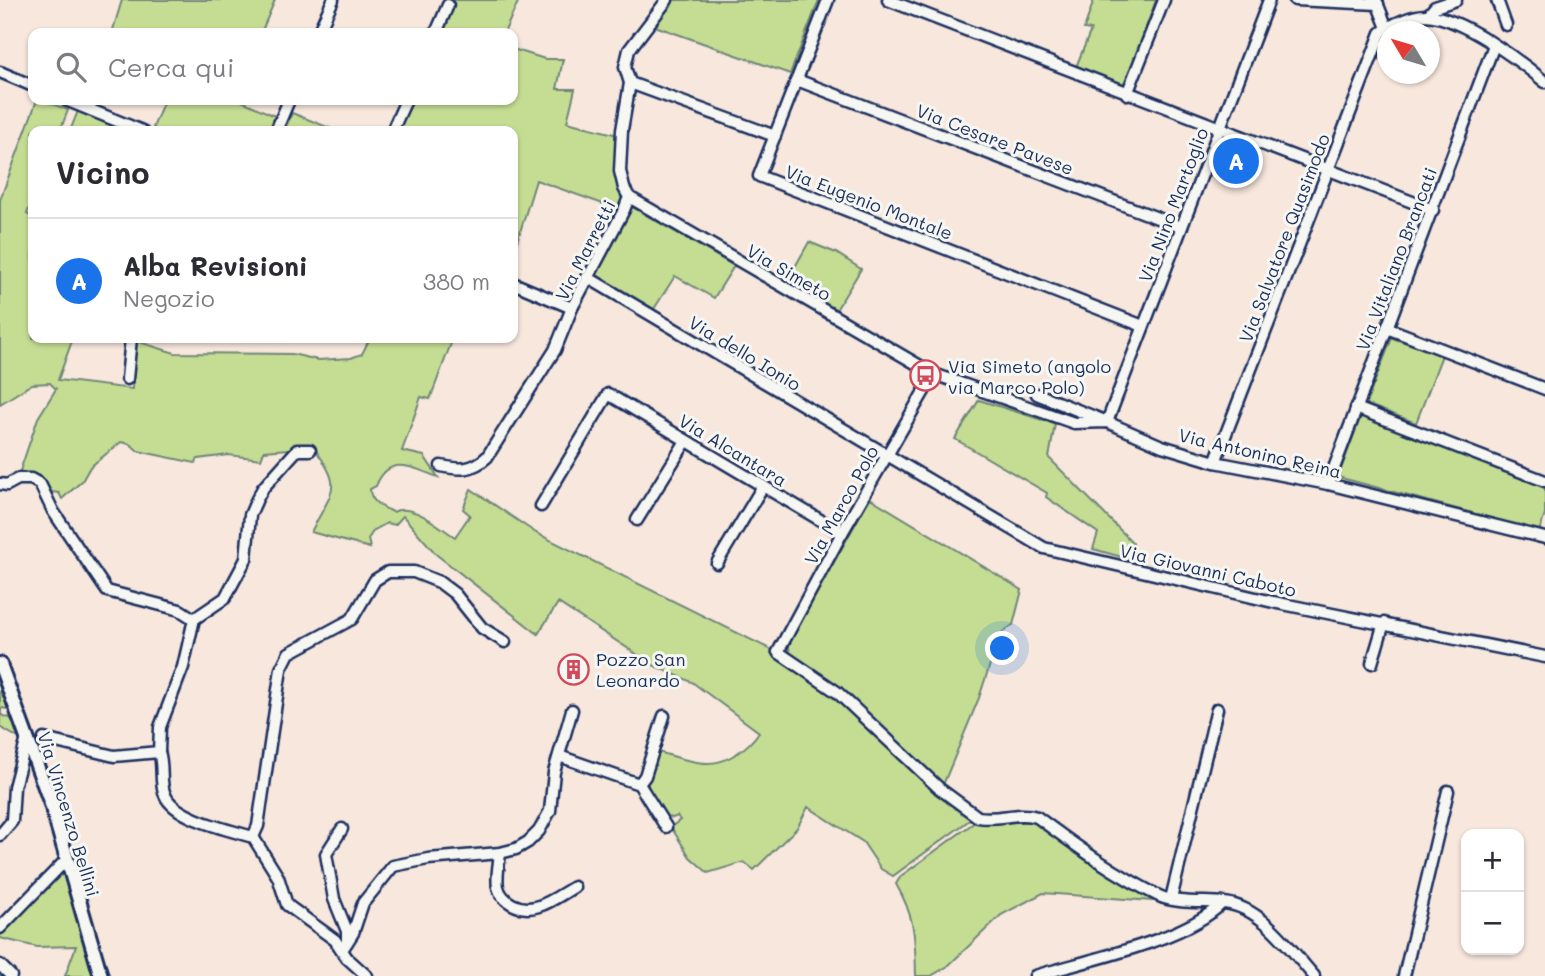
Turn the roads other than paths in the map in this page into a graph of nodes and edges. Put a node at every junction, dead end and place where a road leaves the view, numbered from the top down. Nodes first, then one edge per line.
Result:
1 (333, 0) edge
2 (667, 0) edge
3 (828, 0) edge
4 (888, 0) edge
5 (1164, 0) edge
6 (1269, 0) edge
7 (1296, 0) edge
8 (1456, 0) edge
9 (1497, 0) edge
10 (1377, 2) edge
11 (448, 5) dead end
12 (1428, 15) junction
13 (1385, 21) edge
14 (1403, 21) edge
15 (1506, 26) dead end
16 (320, 28) edge
17 (438, 28) edge
18 (1377, 39) edge
19 (1494, 45) junction
20 (0, 72) edge
21 (797, 80) junction
22 (1545, 82) edge
23 (630, 83) junction
24 (28, 84) edge
25 (1127, 93) junction
26 (78, 105) edge
27 (287, 105) edge
28 (404, 105) edge
29 (130, 126) edge
30 (278, 126) edge
31 (394, 126) edge
32 (1219, 128) junction
33 (775, 136) junction
34 (1328, 170) junction
35 (629, 197) junction
36 (1433, 210) junction
37 (1181, 227) junction
38 (587, 277) junction
39 (518, 285) edge
40 (572, 308) junction
41 (1143, 326) junction
42 (1387, 328) junction
43 (131, 343) edge
44 (934, 374) junction
45 (127, 379) dead end
46 (1545, 389) edge
47 (1037, 394) dead end
48 (1356, 408) junction
49 (1107, 422) junction
50 (686, 441) junction
51 (310, 450) dead end
52 (886, 456) junction
53 (1216, 462) junction
54 (441, 466) dead end
55 (1545, 481) edge
56 (0, 484) edge
57 (1328, 484) junction
58 (763, 486) junction
59 (541, 506) dead end
60 (638, 520) dead end
61 (842, 533) junction
62 (1545, 538) edge
63 (717, 563) dead end
64 (194, 619) junction
65 (1384, 623) junction
66 (505, 642) dead end
67 (1545, 657) edge
68 (1372, 663) dead end
69 (0, 664) edge
70 (1217, 709) dead end
71 (572, 710) dead end
72 (664, 716) dead end
73 (27, 738) junction
74 (44, 739) dead end
75 (159, 752) junction
76 (559, 756) junction
77 (639, 784) junction
78 (1448, 791) dead end
79 (666, 827) dead end
80 (342, 829) dead end
81 (0, 835) edge
82 (253, 837) junction
83 (500, 853) junction
84 (66, 860) junction
85 (574, 887) dead end
86 (1171, 899) junction
87 (1222, 903) junction
88 (0, 928) edge
89 (345, 946) junction
90 (0, 965) edge
91 (11, 976) edge
92 (101, 976) edge
93 (367, 976) edge
94 (1035, 976) edge
95 (1314, 976) edge
96 (1404, 976) edge

1 - 16 street
2 - 23 street, Via Marretti
3 - 21 street, Via Eugenio Montale
4 - 25 street
5 - 25 street
6 - 32 street, Via Nino Martoglio
7 - 10 street
8 - 12 street
9 - 15 street
10 - 13 street
11 - 17 street
12 - 14 street
12 - 19 street
18 - 34 street, Via Salvatore Quasimodo
19 - 22 street
19 - 36 street, Via Vitaliano Brancati
20 - 24 street
21 - 33 street, Via Eugenio Montale
21 - 37 street, Via Cesare Pavese
23 - 33 street
23 - 35 street, Via Marretti
25 - 32 street
26 - 29 street
27 - 30 street
28 - 31 street
32 - 34 street
32 - 37 street, Via Nino Martoglio
33 - 41 street, Via Eugenio Montale
34 - 36 street
34 - 53 street, Via Salvatore Quasimodo
35 - 38 street, Via Marretti
35 - 44 street, Via Simeto
36 - 42 street, Via Vitaliano Brancati
37 - 41 street, Via Nino Martoglio
38 - 40 street, Via Marretti
38 - 52 street, Via dello Ionio
39 - 40 street
40 - 54 street, Via Marretti
41 - 49 street, Via Nino Martoglio
42 - 46 street
42 - 48 street, Via Vitaliano Brancati
43 - 45 street
44 - 49 street, Via Antonino Reina
44 - 52 street, Via Marco Polo
47 - 49 street
48 - 55 street
48 - 57 street, Via Vitaliano Brancati
49 - 53 street, Via Antonino Reina
50 - 58 street, Via Alcantara
50 - 59 street, Via Alcantara
50 - 60 street
51 - 64 street
52 - 61 street, Via Marco Polo
52 - 65 street, Via Giovanni Caboto
53 - 57 street, Via Antonino Reina
56 - 64 street
57 - 62 street, Via Antonino Reina
58 - 61 street, Via Alcantara
58 - 63 street
61 - 86 street, Via Marco Polo
64 - 75 street
65 - 67 street, Via Giovanni Caboto
65 - 68 street
66 - 82 street
69 - 73 street, Via Vincenzo Bellini
70 - 86 street
71 - 76 street
72 - 77 street
73 - 81 street
73 - 84 street, Via Vincenzo Bellini
74 - 75 street
75 - 82 street
76 - 77 street
76 - 83 street
77 - 79 street
78 - 96 street
80 - 89 street
82 - 89 street
83 - 85 street
83 - 89 street
84 - 88 street
84 - 92 street, Via Vincenzo Bellini
86 - 87 street
87 - 94 street
87 - 95 street
89 - 93 street
90 - 91 street

